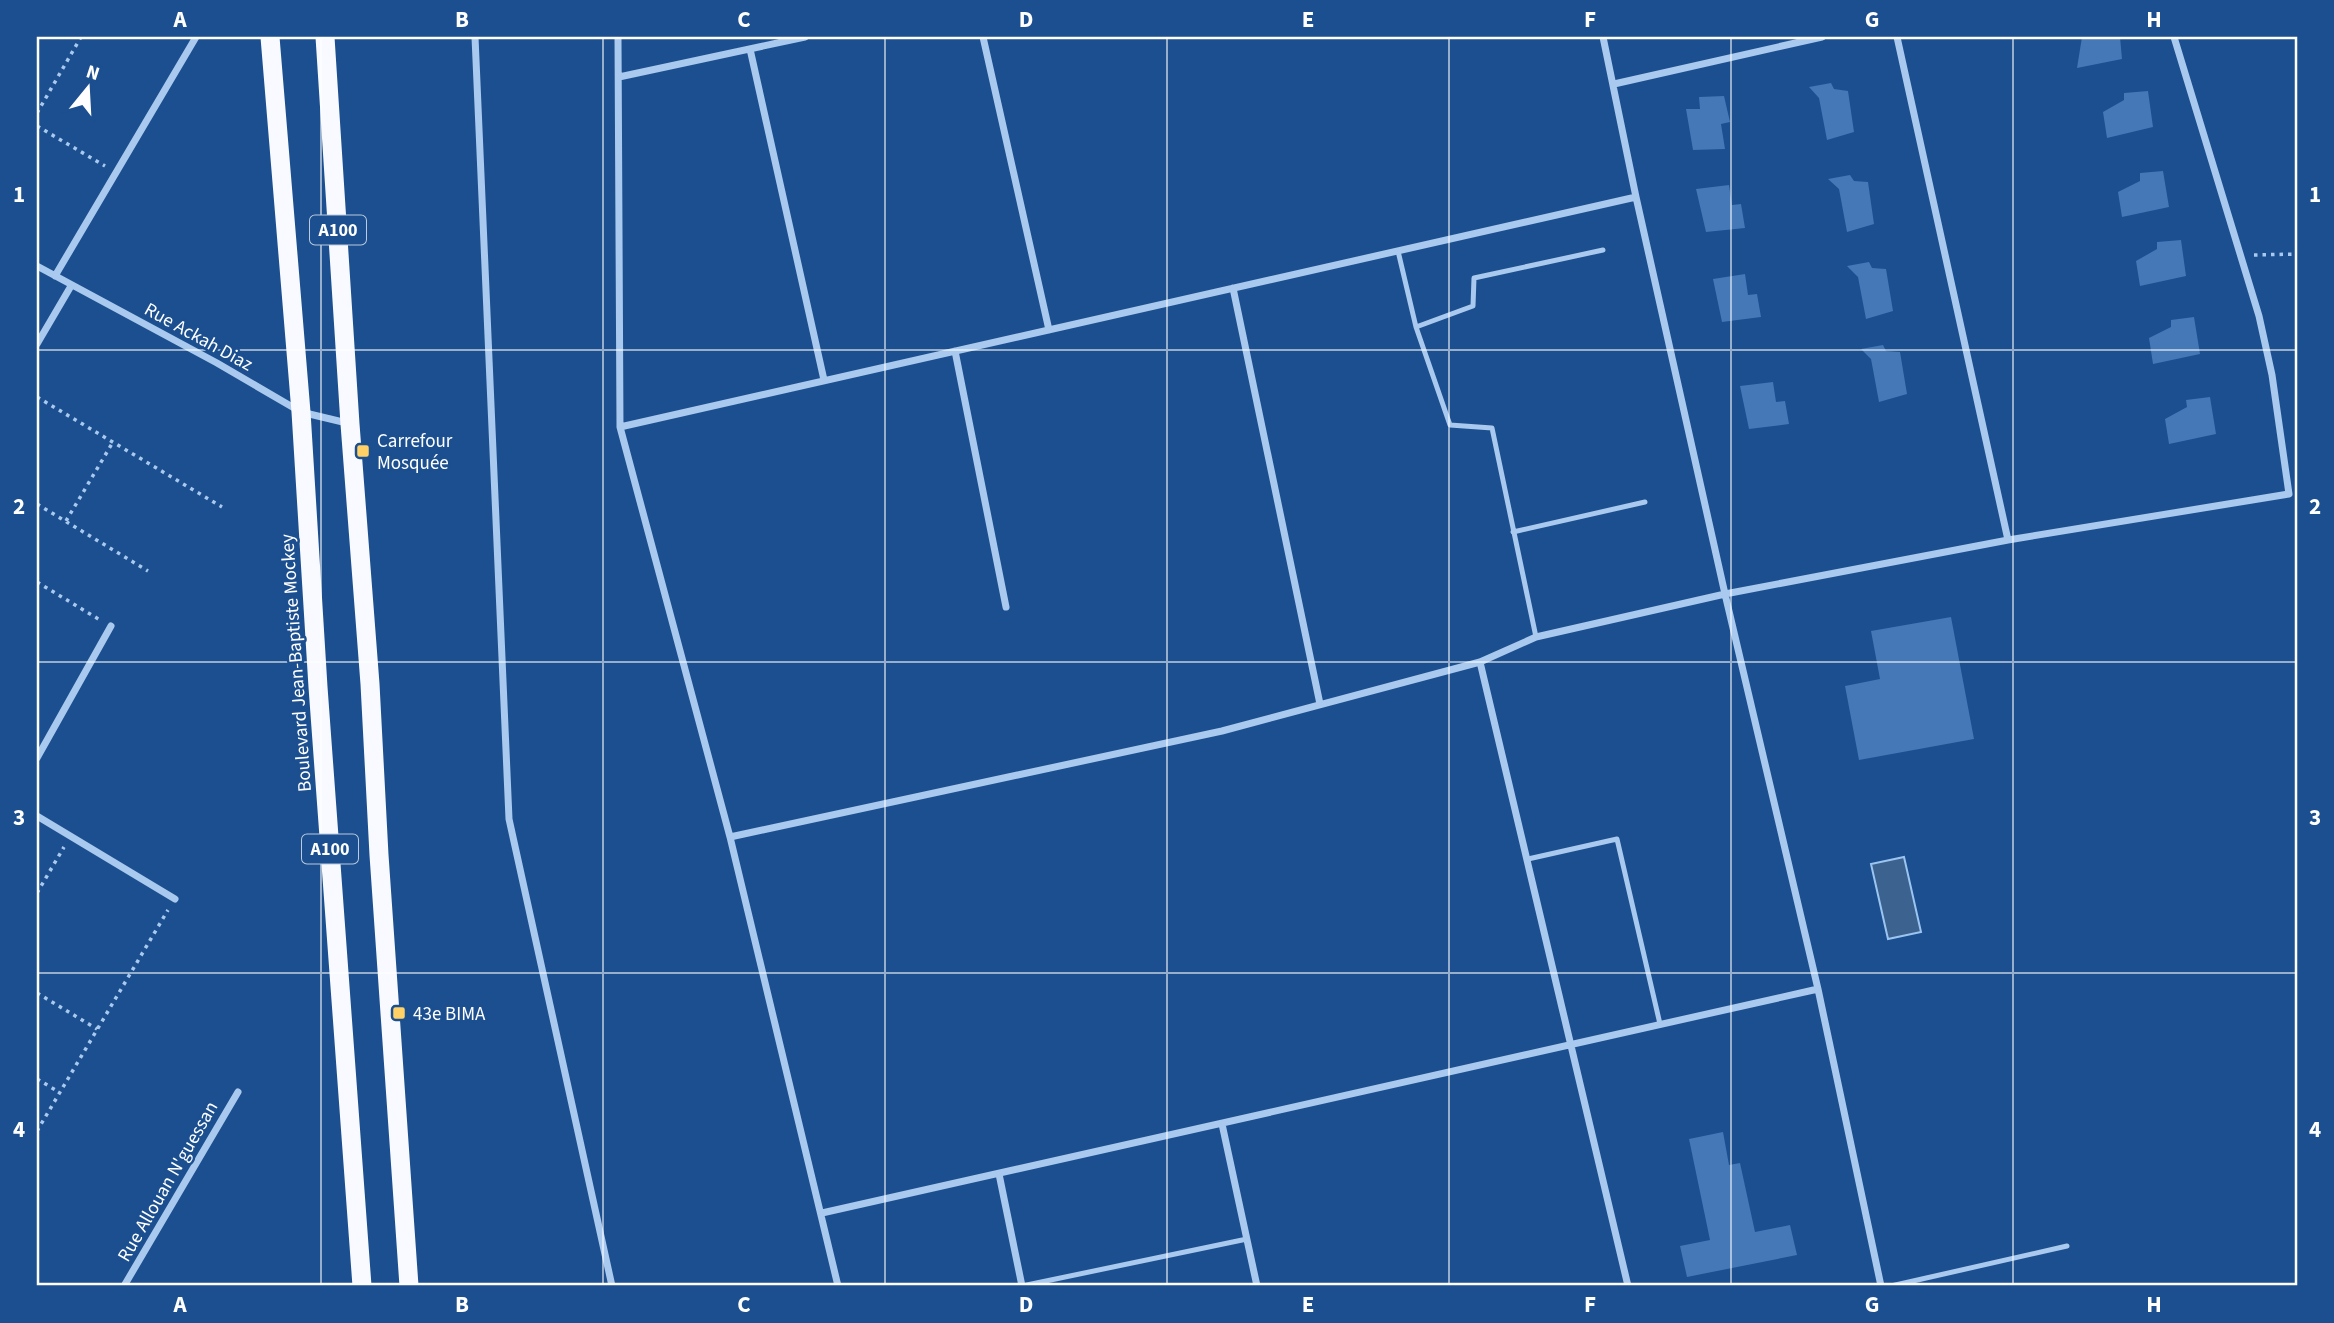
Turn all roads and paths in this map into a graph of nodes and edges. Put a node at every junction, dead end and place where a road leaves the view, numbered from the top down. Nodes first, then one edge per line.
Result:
1 (81, 37) edge
2 (196, 37) edge
3 (270, 37) edge
4 (325, 37) edge
5 (475, 37) edge
6 (618, 37) edge
7 (805, 37) edge
8 (983, 37) edge
9 (1603, 37) edge
10 (1822, 37) edge
11 (1896, 37) edge
12 (2174, 37) edge
13 (750, 49) junction
14 (619, 77) junction
15 (1614, 83) junction
16 (37, 113) edge
17 (37, 126) edge
18 (116, 172) junction
19 (1636, 197) junction
20 (1603, 250) dead end
21 (1398, 251) junction
22 (2297, 254) edge
23 (2241, 256) junction
24 (37, 265) edge
25 (55, 276) junction
26 (71, 286) junction
27 (1233, 288) junction
28 (1416, 327) junction
29 (1049, 330) junction
30 (37, 344) edge
31 (956, 351) junction
32 (824, 380) junction
33 (37, 397) edge
34 (301, 412) junction
35 (350, 424) junction
36 (620, 427) junction
37 (113, 442) junction
38 (1645, 502) dead end
39 (37, 504) edge
40 (222, 507) dead end
41 (66, 522) junction
42 (1513, 532) junction
43 (2008, 540) junction
44 (148, 571) dead end
45 (37, 582) edge
46 (1725, 594) junction
47 (1006, 607) dead end
48 (111, 626) joint
49 (1535, 637) junction
50 (1480, 662) junction
51 (1320, 704) junction
52 (37, 758) edge
53 (37, 816) edge
54 (70, 836) junction
55 (730, 837) junction
56 (1528, 859) junction
57 (37, 893) edge
58 (175, 899) joint
59 (1818, 989) junction
60 (37, 993) edge
61 (1660, 1024) junction
62 (97, 1029) junction
63 (1571, 1045) junction
64 (37, 1079) edge
65 (238, 1092) dead end
66 (60, 1093) junction
67 (1222, 1124) junction
68 (37, 1131) edge
69 (999, 1174) junction
70 (822, 1213) junction
71 (1247, 1239) junction
72 (2067, 1246) dead end
73 (124, 1286) edge
74 (362, 1286) edge
75 (410, 1286) edge
76 (612, 1286) edge
77 (838, 1286) edge
78 (1022, 1286) edge
79 (1256, 1286) edge
80 (1628, 1286) edge
81 (1881, 1286) edge
82 (1891, 1286) edge

1 - 16 path
2 - 18 street
3 - 34 highway, Boulevard Jean-Baptiste Mockey / A100
4 - 35 highway, A100
5 - 76 street
6 - 14 street
7 - 13 street
8 - 29 street
9 - 15 street
10 - 15 street
11 - 43 street
12 - 23 street
13 - 14 street
13 - 32 street
14 - 36 street
15 - 19 street
17 - 18 path
18 - 25 street
19 - 21 street
19 - 46 street
20 - 28 lane
21 - 27 street
21 - 28 lane
22 - 23 path
23 - 43 street
24 - 25 street, Rue Ackah Diaz
25 - 26 street, Rue Ackah Diaz
26 - 30 street
26 - 34 street, Rue Ackah Diaz
27 - 29 street
27 - 51 street
28 - 42 lane
29 - 31 street
31 - 32 street
31 - 47 street
32 - 36 street
33 - 37 path
34 - 35 street, Rue Ackah Diaz
34 - 74 highway, Boulevard Jean-Baptiste Mockey / A100
35 - 75 highway, A100
36 - 55 street
37 - 40 path
37 - 41 path
38 - 42 lane
39 - 41 path
41 - 44 path
42 - 49 lane
43 - 46 street
45 - 48 path
46 - 49 street
46 - 59 street
48 - 52 street
49 - 50 street
50 - 51 street
50 - 56 street
51 - 55 street
53 - 54 street
54 - 57 path
54 - 58 street
55 - 70 street
56 - 61 lane
56 - 63 street
58 - 62 path
59 - 61 street
59 - 81 street
60 - 62 path
61 - 63 street
62 - 66 path
63 - 67 street
63 - 80 street
64 - 66 path
65 - 73 street, Rue Allouan N'guessan
66 - 68 path
67 - 69 street
67 - 71 street
69 - 70 street
69 - 78 street
70 - 77 street
71 - 78 lane
71 - 79 street
72 - 82 lane

